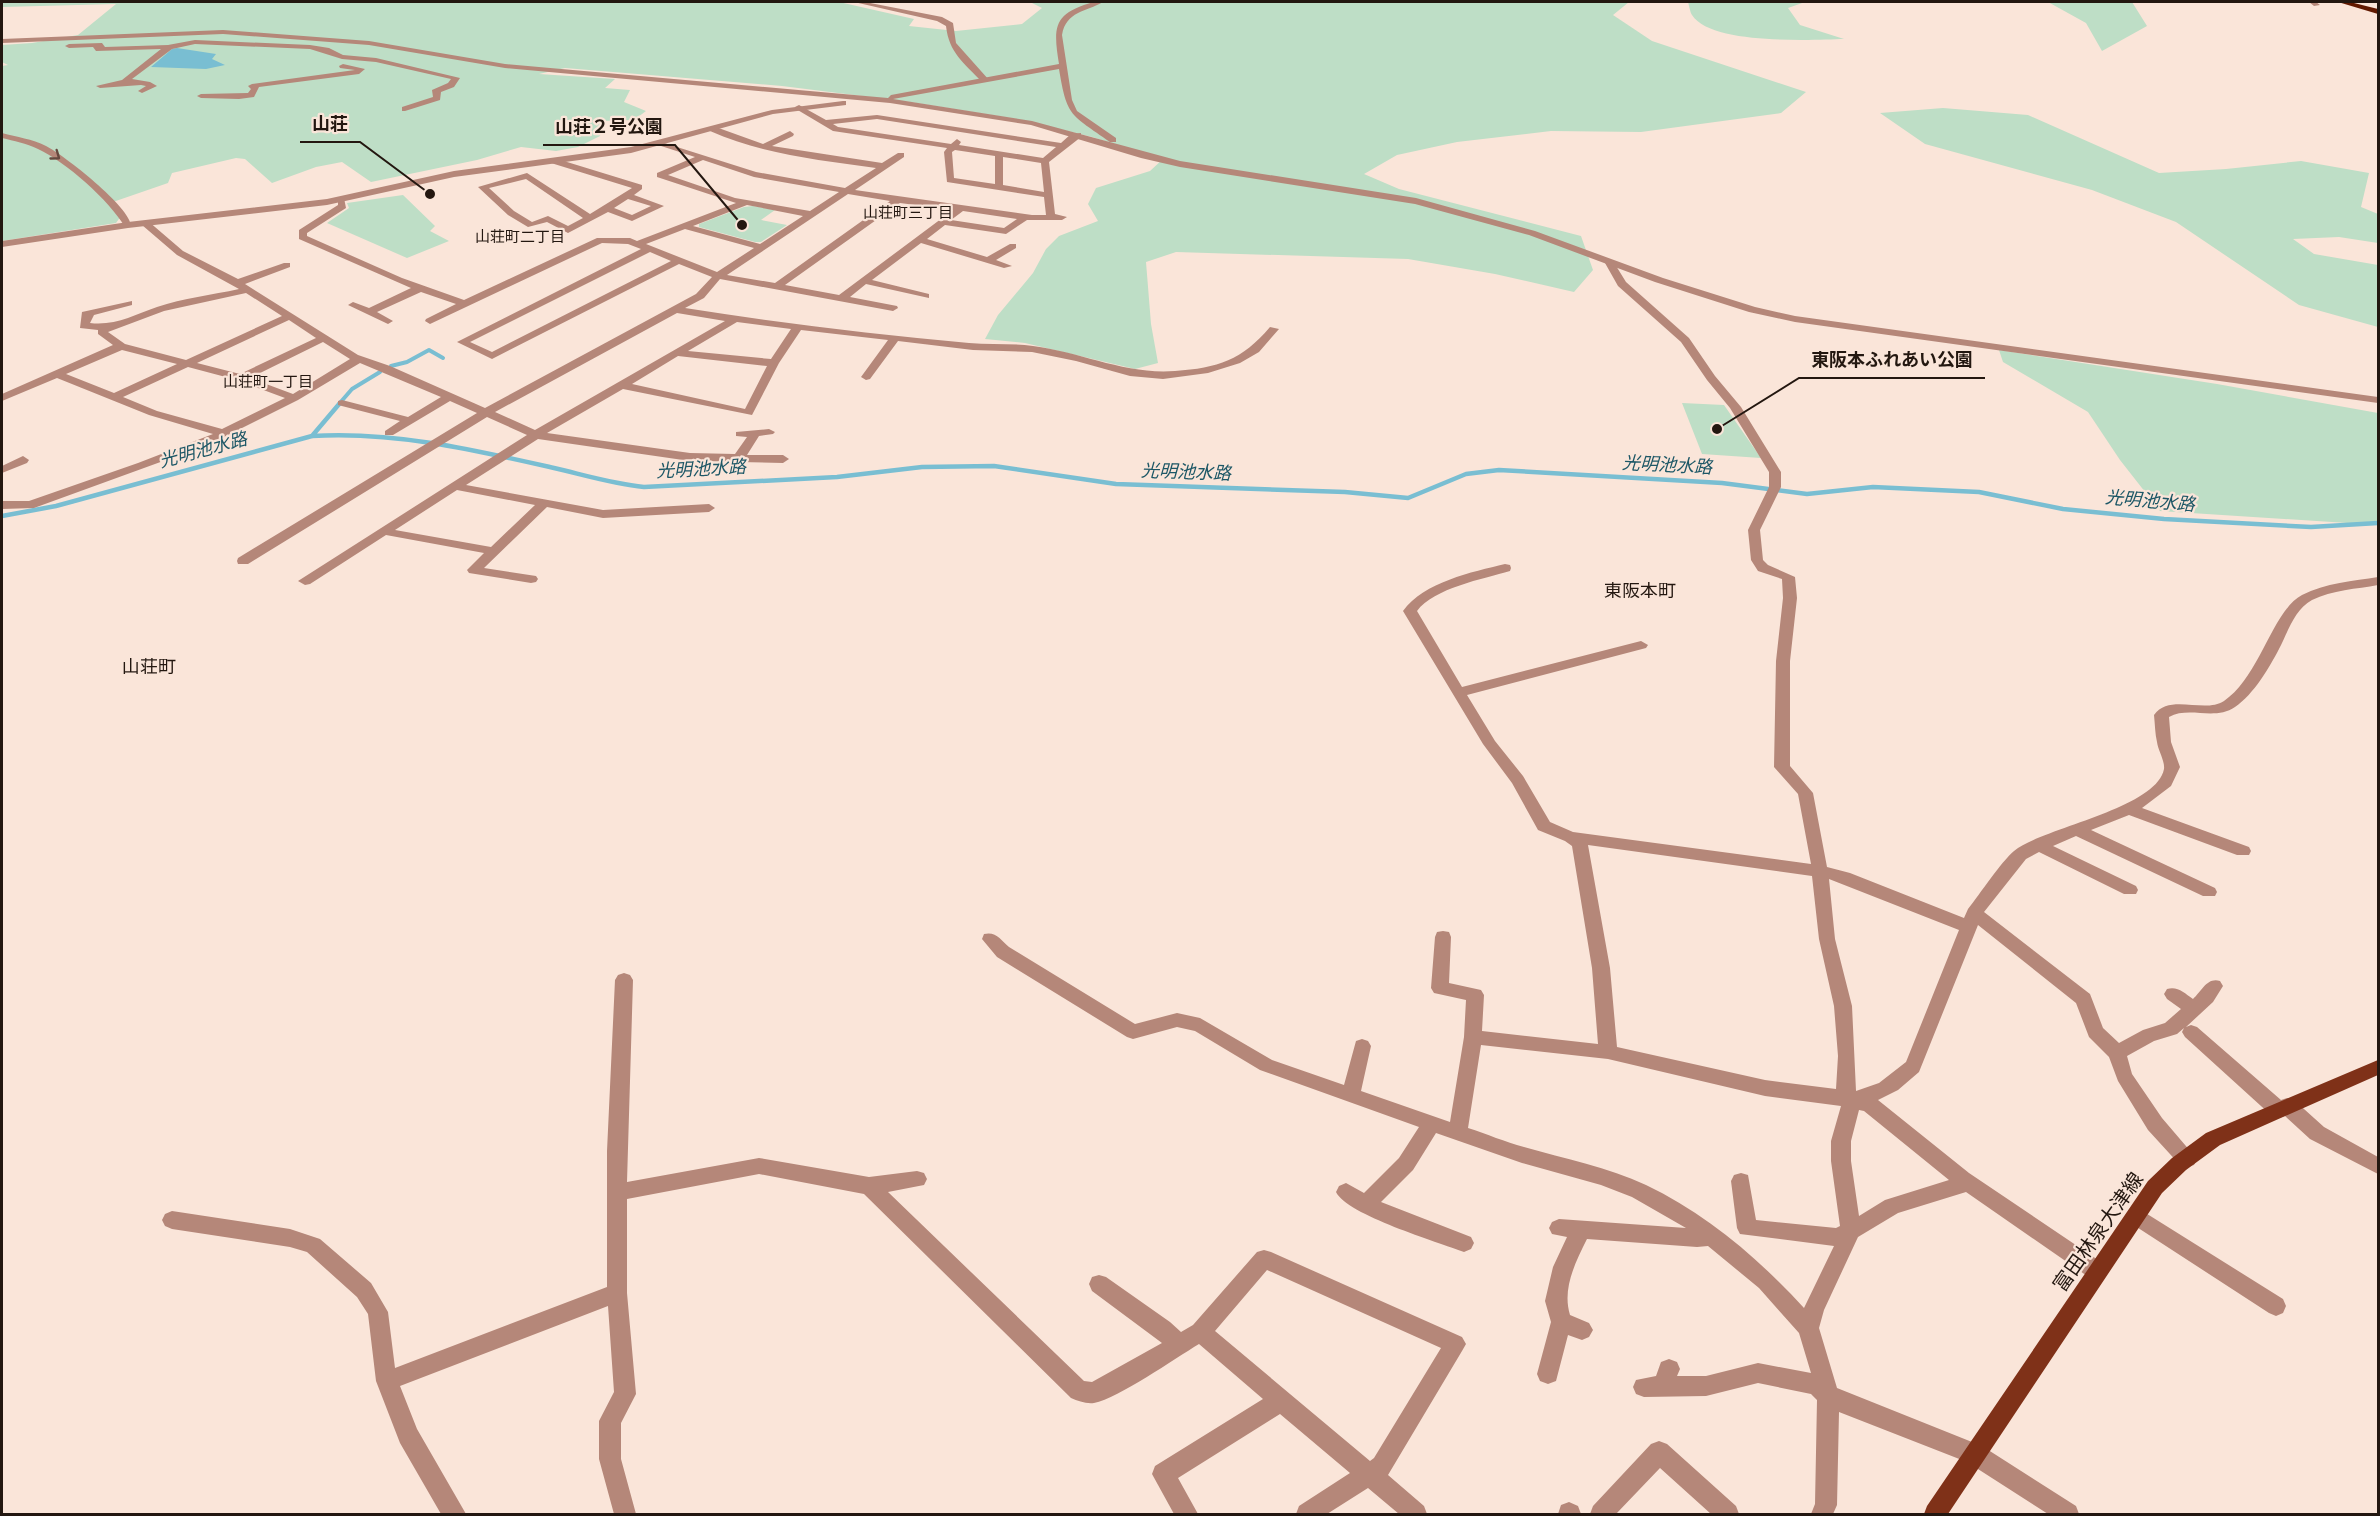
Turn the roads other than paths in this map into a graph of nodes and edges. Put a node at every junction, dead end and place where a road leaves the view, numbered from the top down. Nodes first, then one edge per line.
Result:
1 (856, 2) edge
2 (1100, 2) edge
3 (2342, 2) edge
4 (2357, 2) edge
5 (2379, 10) edge
6 (2, 41) edge
7 (69, 46) dead end
8 (170, 47) junction
9 (339, 57) dead end
10 (1062, 66) junction
11 (985, 80) junction
12 (124, 82) junction
13 (100, 86) dead end
14 (142, 92) dead end
15 (201, 96) dead end
16 (876, 99) junction
17 (798, 107) junction
18 (405, 109) dead end
19 (824, 122) junction
20 (713, 129) junction
21 (971, 131) junction
22 (790, 134) dead end
23 (1078, 135) junction
24 (2, 136) edge
25 (661, 143) junction
26 (766, 146) junction
27 (1063, 146) junction
28 (951, 147) junction
29 (1123, 149) junction
30 (999, 154) junction
31 (901, 155) dead end
32 (702, 157) junction
33 (554, 160) junction
34 (1045, 161) junction
35 (882, 166) junction
36 (483, 169) junction
37 (496, 184) junction
38 (999, 188) junction
39 (845, 190) junction
40 (1048, 195) junction
41 (628, 196) junction
42 (341, 200) junction
43 (898, 200) junction
44 (747, 202) junction
45 (606, 208) junction
46 (960, 209) junction
47 (810, 214) junction
48 (1051, 217) junction
49 (1062, 217) dead end
50 (590, 218) junction
51 (1025, 218) junction
52 (944, 222) junction
53 (145, 223) junction
54 (128, 225) junction
55 (684, 226) junction
56 (921, 240) junction
57 (2, 244) edge
58 (637, 244) junction
59 (1012, 246) dead end
60 (760, 247) junction
61 (649, 249) junction
62 (988, 260) junction
63 (678, 261) junction
64 (1610, 262) junction
65 (287, 265) dead end
66 (1007, 266) dead end
67 (718, 276) junction
68 (865, 281) junction
69 (237, 283) junction
70 (776, 287) junction
71 (420, 288) junction
72 (247, 290) junction
73 (925, 296) dead end
74 (842, 298) junction
75 (128, 303) dead end
76 (465, 304) junction
77 (353, 305) dead end
78 (893, 308) dead end
79 (675, 310) junction
80 (369, 312) junction
81 (290, 316) junction
82 (735, 319) junction
83 (388, 321) dead end
84 (430, 321) dead end
85 (798, 326) junction
86 (106, 328) junction
87 (1274, 329) dead end
88 (324, 338) junction
89 (895, 338) junction
90 (121, 346) junction
91 (676, 353) junction
92 (358, 359) junction
93 (188, 363) junction
94 (774, 363) junction
95 (57, 374) junction
96 (866, 377) dead end
97 (242, 378) junction
98 (622, 385) junction
99 (114, 397) junction
100 (448, 397) junction
101 (2, 398) edge
102 (294, 398) junction
103 (2379, 400) edge
104 (342, 403) dead end
105 (485, 413) junction
106 (408, 420) junction
107 (769, 432) dead end
108 (389, 433) dead end
109 (755, 433) junction
110 (222, 434) junction
111 (740, 434) dead end
112 (536, 435) junction
113 (739, 458) junction
114 (783, 459) dead end
115 (454, 486) junction
116 (544, 503) junction
117 (2, 505) edge
118 (709, 508) dead end
119 (384, 531) junction
120 (494, 551) junction
121 (243, 561) dead end
122 (1505, 568) dead end
123 (531, 579) dead end
124 (305, 581) dead end
125 (2379, 581) edge
126 (1641, 645) dead end
127 (1459, 692) junction
128 (2129, 809) junction
129 (2077, 830) junction
130 (1571, 837) junction
131 (2038, 846) junction
132 (2243, 851) dead end
133 (1820, 871) junction
134 (2130, 890) dead end
135 (2209, 892) dead end
136 (1971, 920) junction
137 (1443, 938) dead end
138 (990, 939) dead end
139 (624, 980) dead end
140 (2214, 986) dead end
141 (2173, 994) dead end
142 (2194, 1009) junction
143 (2191, 1032) dead end
144 (1473, 1037) junction
145 (1362, 1046) dead end
146 (1608, 1052) junction
147 (2117, 1053) junction
148 (2379, 1067) edge
149 (1352, 1095) junction
150 (1852, 1100) junction
151 (2283, 1108) junction
152 (1432, 1123) junction
153 (1458, 1131) junction
154 (2187, 1159) junction
155 (2379, 1166) edge
156 (917, 1179) dead end
157 (1741, 1181) dead end
158 (1968, 1183) junction
159 (869, 1186) junction
160 (618, 1192) junction
161 (1346, 1192) dead end
162 (1366, 1204) junction
163 (2136, 1216) junction
164 (172, 1220) dead end
165 (1559, 1228) dead end
166 (1581, 1230) junction
167 (1851, 1231) junction
168 (1713, 1236) junction
169 (1464, 1243) dead end
170 (2097, 1271) junction
171 (1099, 1284) dead end
172 (616, 1293) junction
173 (2277, 1306) dead end
174 (1561, 1322) junction
175 (1808, 1328) junction
176 (1582, 1330) dead end
177 (1200, 1332) junction
178 (1179, 1345) junction
179 (1548, 1374) dead end
180 (387, 1381) junction
181 (1659, 1381) dead end
182 (1828, 1395) junction
183 (1282, 1400) junction
184 (1974, 1454) junction
185 (1370, 1475) junction
186 (454, 1515) edge
187 (625, 1515) edge
188 (1186, 1515) edge
189 (1307, 1515) edge
190 (1416, 1515) edge
191 (1601, 1515) edge
192 (1728, 1515) edge
193 (1822, 1515) edge
194 (1935, 1515) edge
195 (2068, 1515) edge

1 - 11 street
2 - 10 street
3 - 5 highway
4 - 5 highway
6 - 16 street
7 - 8 street
8 - 12 street
8 - 18 street
9 - 15 street
10 - 11 street
10 - 29 street
11 - 16 street
12 - 13 street
12 - 14 street
16 - 17 street
16 - 23 street
17 - 19 street
17 - 20 street
19 - 21 street
19 - 28 street
20 - 25 street
20 - 26 street
21 - 27 street
21 - 28 street
22 - 26 street
23 - 27 street
23 - 29 street
24 -> 54 street
25 - 32 street
25 - 33 street
26 - 35 street
27 - 34 street
28 - 30 street
28 - 38 street
29 - 64 street
30 - 34 street
30 - 38 street
31 - 35 street
32 - 39 street
32 - 44 street
33 - 36 street
33 - 41 street
34 - 40 street
35 - 39 street
36 - 37 street
36 - 42 street
37 - 50 street
37 - 50 street
38 - 40 street
39 - 43 street
39 - 47 street
40 - 48 street
41 - 45 street
41 - 45 street
42 - 53 street
42 - 71 street
43 - 46 street
43 - 70 street
44 - 47 street
44 - 55 street
45 - 50 street
46 - 51 street
46 - 52 street
47 - 60 street
48 - 49 street
48 - 51 street
51 - 52 street
52 - 56 street
53 - 54 street
53 - 69 street
54 - 57 street
55 - 58 street
55 - 60 street
56 - 62 street
56 - 68 street
58 - 61 street
58 - 76 street
59 - 62 street
60 - 67 street
61 - 63 street
61 - 63 street
62 - 66 street
63 - 67 street
64 - 103 street
64 - 133 street
65 - 69 street
67 - 70 street
67 - 79 street
68 - 73 street
68 - 74 street
69 - 72 street
70 - 74 street
71 - 76 street
71 - 80 street
72 - 81 street
72 - 86 street
74 - 78 street
75 - 86 street
76 - 84 street
77 - 80 street
79 - 82 street
79 - 105 street
80 - 83 street
81 - 88 street
81 - 93 street
82 - 85 street
82 - 91 street
85 - 89 street
85 - 94 street
86 - 90 street
87 - 89 street
88 - 92 street
88 - 97 street
89 - 96 street
90 - 93 street
90 - 95 street
91 - 94 street
91 - 98 street
92 - 100 street
92 - 102 street
93 - 97 street
93 - 99 street
94 - 98 street
95 - 99 street
95 - 101 street
97 - 102 street
98 - 112 street
99 - 110 street
100 - 105 street
100 - 106 street
102 - 110 street
104 - 106 street
105 - 112 street
105 - 121 street
106 - 108 street
107 - 109 street
109 - 111 street
109 - 113 street
110 - 117 street
112 - 113 street
112 - 115 street
113 - 114 street
115 - 116 street
115 - 119 street
116 - 118 street
116 - 120 street
119 - 120 street
119 - 124 street
120 - 123 street
122 - 127 street
125 - 128 street
126 - 127 street
127 - 130 street
128 - 129 street
128 - 132 street
129 - 131 street
129 - 135 street
130 - 133 street
130 - 146 street
131 - 134 street
131 - 136 street
133 - 136 street
133 - 150 street
136 - 147 street
136 - 150 street
137 - 144 street
138 - 149 street
139 - 160 street
140 - 142 street
141 - 142 street
142 - 147 street
143 - 151 street
144 - 146 street
144 - 153 street
145 - 149 street
146 - 150 street
147 - 154 street
148 - 151 main road, 富田林泉大津線
149 - 152 street
150 - 158 street
150 - 167 street
151 - 154 main road, 富田林泉大津線
151 - 155 street
152 - 153 street
152 - 162 street
153 - 168 street
154 - 163 main road, 富田林泉大津線
156 - 159 street
157 - 167 street
158 - 167 street
158 - 170 street
159 - 160 street
159 - 178 street
160 - 172 street
161 - 162 street
162 - 169 street
163 - 170 main road, 富田林泉大津線
163 - 173 street
164 - 180 street
165 - 166 street
166 - 168 street
166 - 174 street
167 - 175 street
168 - 175 street
170 - 184 main road, 富田林泉大津線
171 - 178 street
172 - 180 street
172 - 187 street
174 - 176 street
174 - 179 street
175 - 182 street
177 - 178 street
177 - 183 street
177 - 185 street
180 - 186 street
181 - 182 street
182 - 184 street
182 - 193 street
183 - 185 street
183 - 188 street
184 - 194 main road, 富田林泉大津線
184 - 195 street
185 - 189 street
185 - 190 street
191 - 192 street

